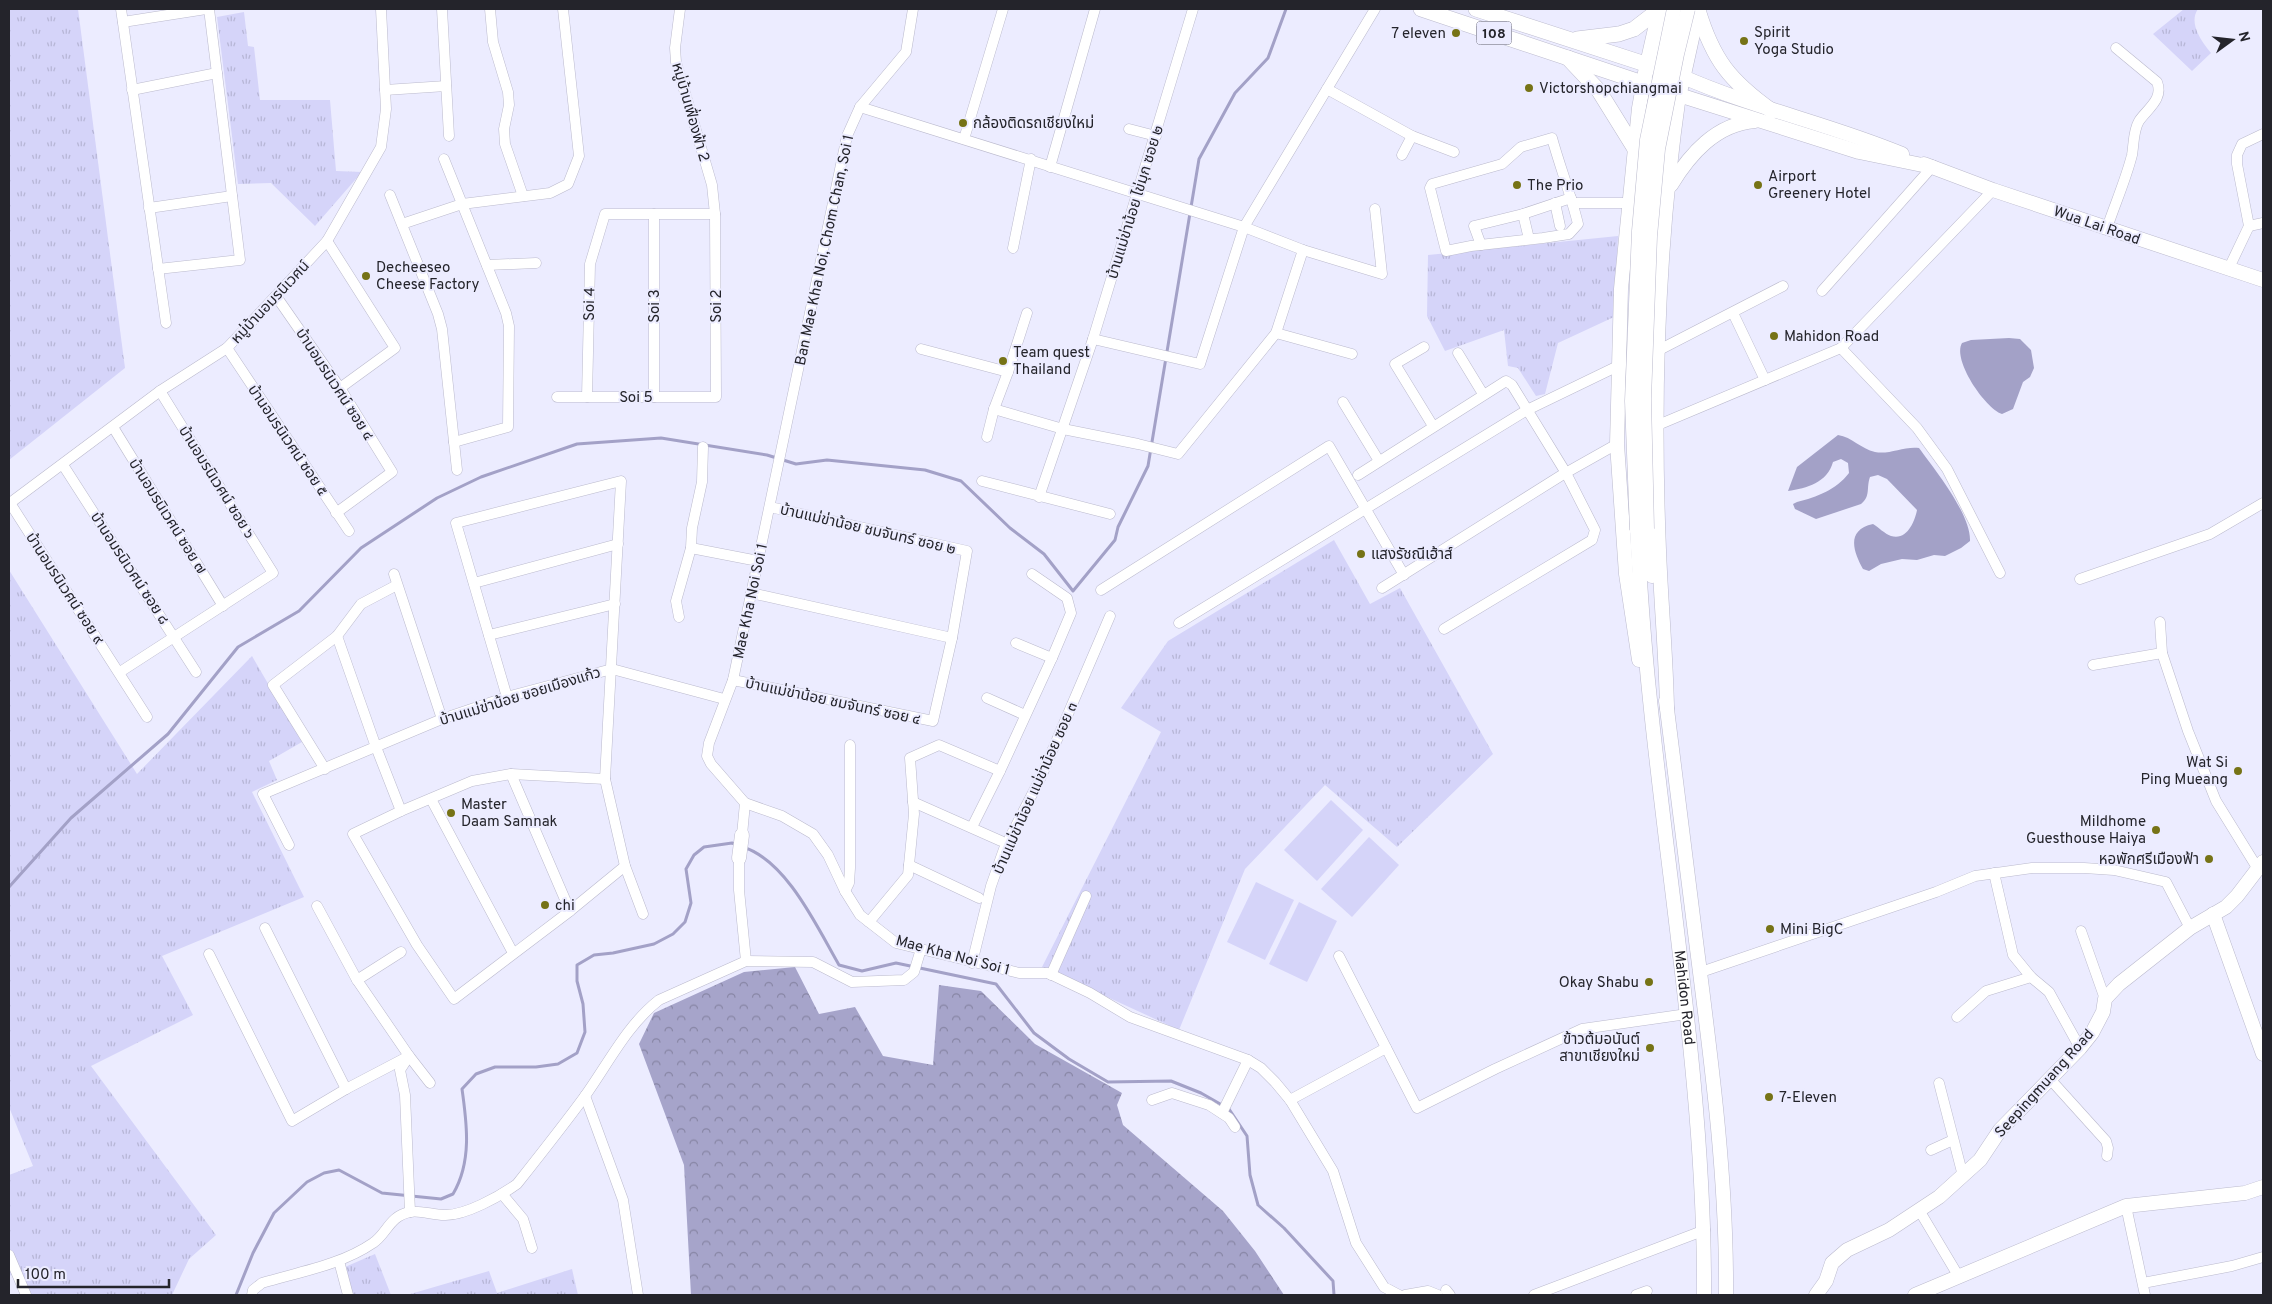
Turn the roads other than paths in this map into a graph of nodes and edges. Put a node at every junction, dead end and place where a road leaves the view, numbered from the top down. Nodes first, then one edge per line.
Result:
1 (121, 9) edge
2 (208, 9) edge
3 (381, 9) edge
4 (442, 9) edge
5 (490, 9) edge
6 (563, 9) edge
7 (680, 9) edge
8 (913, 9) edge
9 (1003, 9) edge
10 (1095, 9) edge
11 (1193, 9) edge
12 (1375, 9) edge
13 (1421, 9) edge
14 (1476, 9) edge
15 (1660, 9) edge
16 (1674, 9) edge
17 (1688, 9) edge
18 (1698, 9) edge
19 (123, 22) junction
20 (1570, 40) junction
21 (2116, 48) dead end
22 (1568, 58) junction
23 (1647, 65) junction
24 (217, 73) junction
25 (1681, 76) junction
26 (1644, 82) junction
27 (446, 86) junction
28 (1326, 89) junction
29 (132, 90) junction
30 (385, 90) junction
31 (1679, 94) junction
32 (860, 107) junction
33 (1766, 116) junction
34 (1129, 128) dead end
35 (2263, 134) edge
36 (449, 136) dead end
37 (1156, 136) junction
38 (1412, 136) junction
39 (964, 139) junction
40 (1635, 148) junction
41 (1454, 152) dead end
42 (1402, 155) dead end
43 (444, 159) dead end
44 (1031, 159) junction
45 (1050, 166) junction
46 (1932, 167) junction
47 (1668, 190) junction
48 (1993, 190) junction
49 (390, 195) dead end
50 (1138, 195) junction
51 (232, 196) junction
52 (523, 196) junction
53 (1572, 201) junction
54 (1555, 203) junction
55 (1630, 203) junction
56 (462, 204) junction
57 (149, 208) junction
58 (1375, 209) dead end
59 (654, 214) junction
60 (716, 214) junction
61 (1524, 214) junction
62 (2263, 223) edge
63 (402, 224) junction
64 (1560, 226) dead end
65 (2249, 226) junction
66 (1244, 227) junction
67 (2107, 228) junction
68 (1529, 239) junction
69 (327, 240) junction
70 (1481, 245) junction
71 (1013, 248) dead end
72 (1303, 250) junction
73 (1624, 257) junction
74 (1663, 260) junction
75 (536, 263) dead end
76 (487, 265) junction
77 (2228, 268) junction
78 (158, 269) junction
79 (2263, 280) edge
80 (1784, 286) dead end
81 (1822, 291) dead end
82 (276, 296) junction
83 (1027, 313) dead end
84 (1733, 313) junction
85 (166, 323) dead end
86 (1276, 332) junction
87 (1093, 340) junction
88 (1424, 347) dead end
89 (227, 348) junction
90 (1841, 348) junction
91 (921, 349) dead end
92 (1659, 350) junction
93 (1458, 353) dead end
94 (1352, 354) dead end
95 (1618, 366) junction
96 (1008, 372) junction
97 (1765, 380) junction
98 (340, 388) junction
99 (160, 392) junction
100 (1484, 394) junction
101 (556, 397) dead end
102 (587, 397) junction
103 (654, 397) junction
104 (716, 397) joint
105 (1342, 402) dead end
106 (994, 409) junction
107 (1527, 410) junction
108 (1658, 425) junction
109 (1433, 426) junction
110 (113, 427) junction
111 (1064, 430) junction
112 (987, 437) dead end
113 (454, 442) junction
114 (1617, 444) junction
115 (703, 447) dead end
116 (1379, 461) junction
117 (62, 465) junction
118 (778, 466) joint
119 (457, 470) dead end
120 (1566, 472) junction
121 (1358, 475) dead end
122 (982, 481) dead end
123 (1039, 497) junction
124 (10, 503) joint
125 (2263, 503) edge
126 (770, 507) junction
127 (1366, 510) junction
128 (336, 512) junction
129 (1110, 514) dead end
130 (1642, 530) junction
131 (349, 531) dead end
132 (618, 544) junction
133 (690, 548) junction
134 (758, 561) junction
135 (2000, 573) dead end
136 (394, 574) dead end
137 (1032, 574) dead end
138 (1404, 575) junction
139 (2080, 579) dead end
140 (474, 583) junction
141 (397, 585) junction
142 (1382, 588) dead end
143 (1101, 590) dead end
144 (751, 593) junction
145 (615, 604) junction
146 (223, 606) junction
147 (1110, 616) dead end
148 (679, 617) dead end
149 (2160, 622) dead end
150 (1180, 623) dead end
151 (1444, 629) dead end
152 (488, 635) junction
153 (337, 636) junction
154 (174, 638) junction
155 (952, 638) junction
156 (1016, 643) dead end
157 (2162, 653) junction
158 (1052, 658) junction
159 (2093, 665) dead end
160 (612, 669) junction
161 (120, 672) junction
162 (196, 672) dead end
163 (733, 680) junction
164 (507, 698) junction
165 (987, 698) dead end
166 (724, 699) junction
167 (1650, 701) junction
168 (1667, 708) junction
169 (1025, 715) junction
170 (147, 717) dead end
171 (442, 719) junction
172 (850, 745) dead end
173 (376, 747) junction
174 (325, 769) junction
175 (1000, 770) junction
176 (511, 774) junction
177 (605, 779) junction
178 (431, 799) junction
179 (913, 802) junction
180 (745, 803) junction
181 (401, 810) junction
182 (972, 827) junction
183 (742, 836) joint
184 (1000, 841) dead end
185 (289, 845) dead end
186 (739, 858) joint
187 (909, 865) junction
188 (625, 866) junction
189 (2261, 866) edge
190 (1994, 873) junction
191 (846, 890) junction
192 (1086, 896) dead end
193 (979, 898) dead end
194 (317, 906) dead end
195 (570, 911) junction
196 (643, 914) dead end
197 (2213, 914) junction
198 (869, 922) junction
199 (266, 928) dead end
200 (2190, 928) junction
201 (2081, 931) dead end
202 (921, 949) junction
203 (401, 952) dead end
204 (513, 953) junction
205 (209, 954) dead end
206 (1339, 956) dead end
207 (746, 960) junction
208 (972, 963) junction
209 (1701, 972) junction
210 (1050, 975) junction
211 (2031, 977) junction
212 (357, 980) junction
213 (2105, 999) junction
214 (1687, 1014) junction
215 (1957, 1017) dead end
216 (1386, 1048) junction
217 (2080, 1048) junction
218 (2263, 1054) edge
219 (409, 1056) junction
220 (1248, 1060) junction
221 (2050, 1079) junction
222 (430, 1083) dead end
223 (1939, 1083) dead end
224 (346, 1089) junction
225 (585, 1096) junction
226 (1152, 1100) dead end
227 (1290, 1100) junction
228 (1224, 1108) junction
229 (1235, 1127) dead end
230 (1953, 1140) junction
231 (1931, 1150) dead end
232 (2107, 1156) dead end
233 (1962, 1176) junction
234 (2263, 1187) edge
235 (502, 1194) junction
236 (2126, 1206) junction
237 (410, 1208) junction
238 (1919, 1210) junction
239 (1704, 1230) junction
240 (532, 1248) dead end
241 (9, 1255) edge
242 (2263, 1257) edge
243 (339, 1261) junction
244 (1958, 1277) junction
245 (2143, 1283) junction
246 (1647, 1291) dead end
247 (1445, 1294) edge
248 (26, 1295) edge
249 (252, 1295) edge
250 (348, 1295) edge
251 (638, 1295) edge
252 (1398, 1295) edge
253 (1405, 1295) edge
254 (1534, 1295) edge
255 (1636, 1295) edge
256 (1704, 1295) edge
257 (1726, 1295) edge
258 (1816, 1295) edge
259 (1915, 1295) edge
260 (2145, 1295) edge

1 - 19 street
2 - 19 street
2 - 24 street
3 - 30 street, หมู่บ้านอมรนิเวศน์
4 - 27 street
5 - 52 street
6 - 52 street
7 - 60 street, หมู่บ้านเฟื่องฟ้า 2
8 - 32 street, Ban Mae Kha Noi, Chom Chan, Soi 1
9 - 39 street
10 - 45 street
11 - 37 street, บ้านแม่ข่าน้อย ไข่มุก ซอย ๒
12 - 28 street
13 - 22 main road, 108
14 - 20 main road, 108
15 - 20 main road
15 - 23 main road, Mahidon Road
16 - 130 main road, Mahidon Road, bridge
17 - 130 main road, Mahidon Road, bridge
18 - 25 main road, Mahidon Road
18 - 33 main road
19 - 29 street
20 - 23 main road, 108
21 - 67 street
22 - 26 main road, 108
22 - 40 main road
23 - 25 main road, 108
23 - 26 main road, Mahidon Road
24 - 29 street
24 - 51 street
25 - 31 main road, Mahidon Road
25 - 33 main road, Wua Lai Road / 108
26 - 31 main road, 108
26 - 40 main road, Mahidon Road
27 - 30 street
27 - 36 street
28 - 38 street
28 - 66 street
29 - 57 street
30 - 69 street, หมู่บ้านอมรนิเวศน์
31 - 33 main road, Wua Lai Road / 108
31 - 47 main road, Mahidon Road
32 - 39 street
32 - 118 street, Ban Mae Kha Noi, Chom Chan, Soi 1
33 - 46 main road, Wua Lai Road / 108
33 - 47 main road
34 - 37 street
35 - 65 street
37 - 50 street, บ้านแม่ข่าน้อย ไข่มุก ซอย ๒
38 - 41 street
38 - 42 street
39 - 44 street
40 - 55 main road, Mahidon Road
43 - 56 street
44 - 45 street
44 - 71 street
45 - 50 street
46 - 48 main road, Wua Lai Road / 108
46 - 81 street
47 - 74 main road, Mahidon Road
48 - 67 main road, Wua Lai Road
48 - 90 street
49 - 63 street
50 - 66 street
50 - 87 street, บ้านแม่ข่าน้อย ไข่มุก ซอย ๒
51 - 57 street
51 - 78 street
52 - 56 street
53 - 54 street
53 - 55 street
53 - 68 street
53 - 70 street
54 - 61 street
54 - 64 street
55 - 73 main road, Mahidon Road
56 - 63 street
56 - 76 street
57 - 78 street
58 - 72 street
59 - 60 street
59 - 102 street, Soi 4
59 - 103 street, Soi 3
60 - 104 street, Soi 2
61 - 68 street
61 - 70 street
62 - 65 street
63 - 113 street
65 - 77 street
66 - 72 street
66 - 87 street
67 - 77 main road, Wua Lai Road
68 - 70 street
69 - 82 street, หมู่บ้านอมรนิเวศน์
69 - 98 street
72 - 86 street
73 - 74 main road
73 - 95 main road, Mahidon Road
74 - 92 main road, Mahidon Road
75 - 76 street
76 - 113 street
77 - 79 main road, Wua Lai Road
78 - 85 street
80 - 84 street
82 - 89 street, หมู่บ้านอมรนิเวศน์
82 - 98 street, บ้านอมรนิเวศน์ ซอย ๔
83 - 96 street
84 - 92 street
84 - 97 street
86 - 94 street
86 - 111 street
87 - 111 street, บ้านแม่ข่าน้อย ไข่มุก ซอย ๒
88 - 109 street
89 - 99 street, หมู่บ้านอมรนิเวศน์
89 - 128 street, บ้านอมรนิเวศน์ ซอย ๕
90 - 97 street
90 - 135 street
91 - 96 street
92 - 108 main road, Mahidon Road
93 - 100 street
95 - 107 street
95 - 114 main road, Mahidon Road
96 - 106 street
97 - 108 street
98 - 128 street, บ้านอมรนิเวศน์ ซอย ๔
99 - 110 street, หมู่บ้านอมรนิเวศน์
99 - 146 street, บ้านอมรนิเวศน์ ซอย ๖
100 - 107 street
100 - 109 street
101 - 102 street, Soi 5
102 - 103 street, Soi 5
103 - 104 street, Soi 5
105 - 116 street
106 - 111 street
106 - 112 street
107 - 120 street
107 - 127 street
108 - 168 main road, Mahidon Road
109 - 116 street
110 - 117 street, หมู่บ้านอมรนิเวศน์
110 - 146 street, บ้านอมรนิเวศน์ ซอย ๗
111 - 123 street, บ้านแม่ข่าน้อย ไข่มุก ซอย ๒
113 - 119 street
114 - 120 street
114 - 167 main road, Mahidon Road
115 - 133 street
116 - 121 street
117 - 124 street, หมู่บ้านอมรนิเวศน์
117 - 154 street, บ้านอมรนิเวศน์ ซอย ๘
118 - 126 street, Mae Kha Noi Soi 1
120 - 138 street
120 - 151 street
122 - 123 street
123 - 129 street
124 - 161 street, บ้านอมรนิเวศน์ ซอย ๙
125 - 139 street
126 - 134 street, Mae Kha Noi Soi 1
126 - 155 street, บ้านแม่ข่าน้อย ชมจันทร์ ซอย ๒
127 - 138 street
127 - 143 street
127 - 150 street
128 - 131 street, บ้านอมรนิเวศน์ ซอย ๕
130 - 167 main road, Mahidon Road
130 - 168 main road, Mahidon Road
132 - 140 street
132 - 140 street
132 - 145 street
133 - 134 street
133 - 148 street
134 - 144 street, Mae Kha Noi Soi 1
136 - 141 street
137 - 158 street
138 - 142 street
140 - 152 street
141 - 153 street
141 - 171 street
144 - 155 street
144 - 163 street, Mae Kha Noi Soi 1
145 - 152 street
145 - 160 street
146 - 154 street
147 - 208 street, บ้านแม่ข่าน้อย แม่ข่าน้อย ซอย ๓
149 - 157 street
152 - 164 street
153 - 173 street
153 - 174 street
154 - 161 street
154 - 162 street, บ้านอมรนิเวศน์ ซอย ๘
155 - 163 street, บ้านแม่ข่าน้อย ชมจันทร์ ซอย ๔
156 - 158 street
157 - 159 street
157 - 189 street
158 - 169 street
160 - 164 street, บ้านแม่ข่าน้อย ซอยเมืองแก้ว
160 - 166 street, บ้านแม่ข่าน้อย ซอยเมืองแก้ว
160 - 177 street
161 - 170 street, บ้านอมรนิเวศน์ ซอย ๙
163 - 166 street, Mae Kha Noi Soi 1
164 - 171 street, บ้านแม่ข่าน้อย ซอยเมืองแก้ว
165 - 169 street
166 - 180 street, Mae Kha Noi Soi 1
167 - 214 main road, Mahidon Road
168 - 209 main road, Mahidon Road
169 - 175 street
171 - 173 street, บ้านแม่ข่าน้อย ซอยเมืองแก้ว
172 - 191 street
173 - 174 street, บ้านแม่ข่าน้อย ซอยเมืองแก้ว
173 - 181 street
174 - 185 street, บ้านแม่ข่าน้อย ซอยเมืองแก้ว
175 - 179 street
175 - 182 street
176 - 177 street
176 - 178 street
176 - 195 street
177 - 188 street
178 - 181 street
178 - 204 street
179 - 182 street
179 - 187 street
180 - 183 street
180 - 191 street, Mae Kha Noi Soi 1
181 - 204 street
182 - 184 street
183 - 186 main road
186 - 207 street
187 - 193 street
187 - 198 street
188 - 195 street
188 - 196 street
189 - 197 main road, Seepingmuang Road
190 - 200 street
190 - 209 street
190 - 211 street
191 - 198 street, Mae Kha Noi Soi 1
192 - 210 street
194 - 212 street
195 - 204 street
197 - 200 main road, Seepingmuang Road
197 - 218 main road
198 - 202 street, Mae Kha Noi Soi 1
199 - 224 street
200 - 213 main road, Seepingmuang Road
201 - 213 street
202 - 207 street
202 - 208 street, Mae Kha Noi Soi 1
203 - 212 street
205 - 224 street
206 - 216 street
207 - 225 street
208 - 210 street, Mae Kha Noi Soi 1
209 - 257 main road, Mahidon Road
210 - 220 street, Mae Kha Noi Soi 1
211 - 215 street
211 - 217 street
212 - 219 street
213 - 217 main road, Seepingmuang Road
214 - 216 street
214 - 239 main road, Mahidon Road
216 - 227 street
217 - 221 main road, Seepingmuang Road
219 - 222 street
219 - 224 street
219 - 237 street
220 - 227 street, Mae Kha Noi Soi 1
220 - 228 street
221 - 232 street
221 - 233 main road, Seepingmuang Road
223 - 230 street
225 - 235 street
225 - 251 street
226 - 228 street
227 - 252 street, Mae Kha Noi Soi 1
228 - 229 street
230 - 231 street
230 - 233 street
233 - 238 main road, Seepingmuang Road
234 - 236 main road
235 - 237 street
235 - 240 street
236 - 244 main road
236 - 245 street
237 - 243 street
238 - 244 street
238 - 258 main road, Seepingmuang Road
239 - 254 street
239 - 256 main road, Mahidon Road
241 - 248 street
242 - 245 street
243 - 249 street
243 - 250 street
244 - 259 main road
245 - 260 street
246 - 255 street
247 - 253 street

